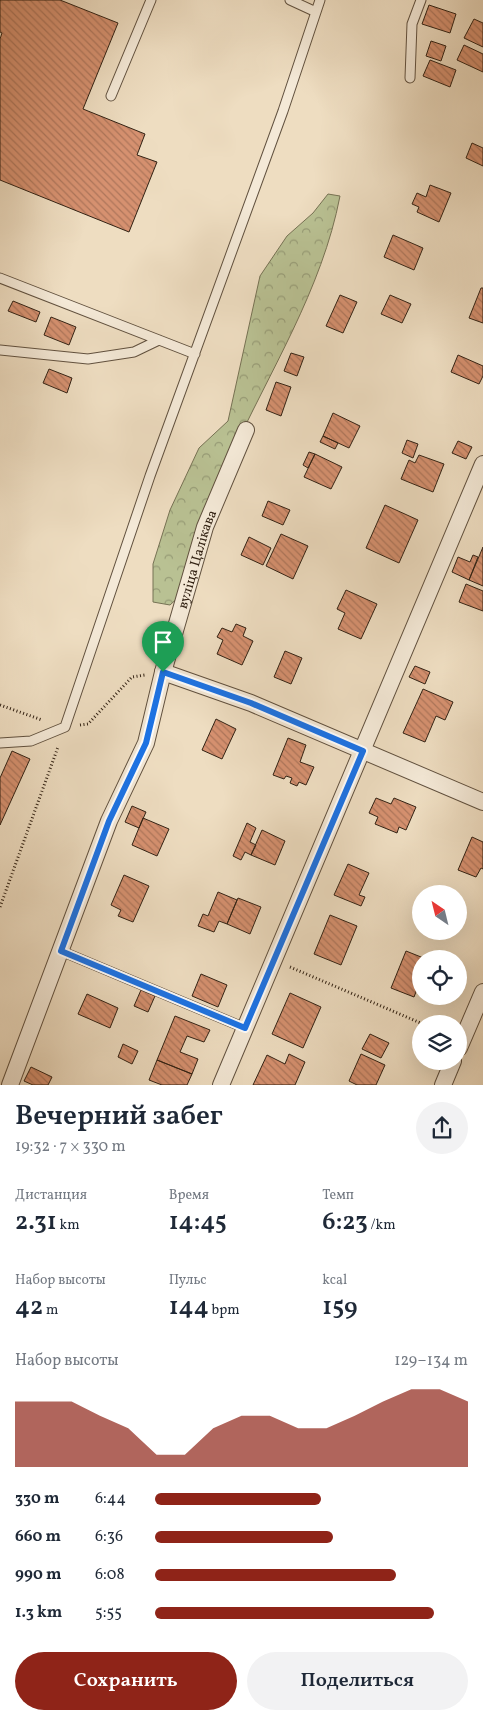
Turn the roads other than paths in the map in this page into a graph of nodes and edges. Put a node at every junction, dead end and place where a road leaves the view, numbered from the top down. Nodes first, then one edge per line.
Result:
1 (151, 0) edge
2 (290, 0) edge
3 (320, 0) edge
4 (421, 0) edge
5 (316, 12) junction
6 (410, 78) dead end
7 (111, 96) dead end
8 (0, 278) edge
9 (158, 340) junction
10 (0, 350) edge
11 (195, 354) junction
12 (246, 430) dead end
13 (483, 464) edge
14 (163, 672) junction
15 (0, 743) edge
16 (363, 751) junction
17 (483, 802) edge
18 (61, 951) junction
19 (483, 992) edge
20 (245, 1028) junction
21 (467, 1029) edge
22 (449, 1070) edge
23 (10, 1085) edge
24 (221, 1085) edge
25 (443, 1085) edge

1 - 7 lane
2 - 5 lane
3 - 5 lane
4 - 6 lane
5 - 11 lane
8 - 9 lane
9 - 10 lane
9 - 11 lane
11 - 15 lane
12 - 14 street, вуліца Цалікава
13 - 16 street
14 - 16 street
14 - 18 street, вуліца Цалікава
16 - 17 street
16 - 20 street
18 - 20 lane
18 - 23 street, вуліца Цалікава
19 - 21 street
20 - 24 street
22 - 25 street

